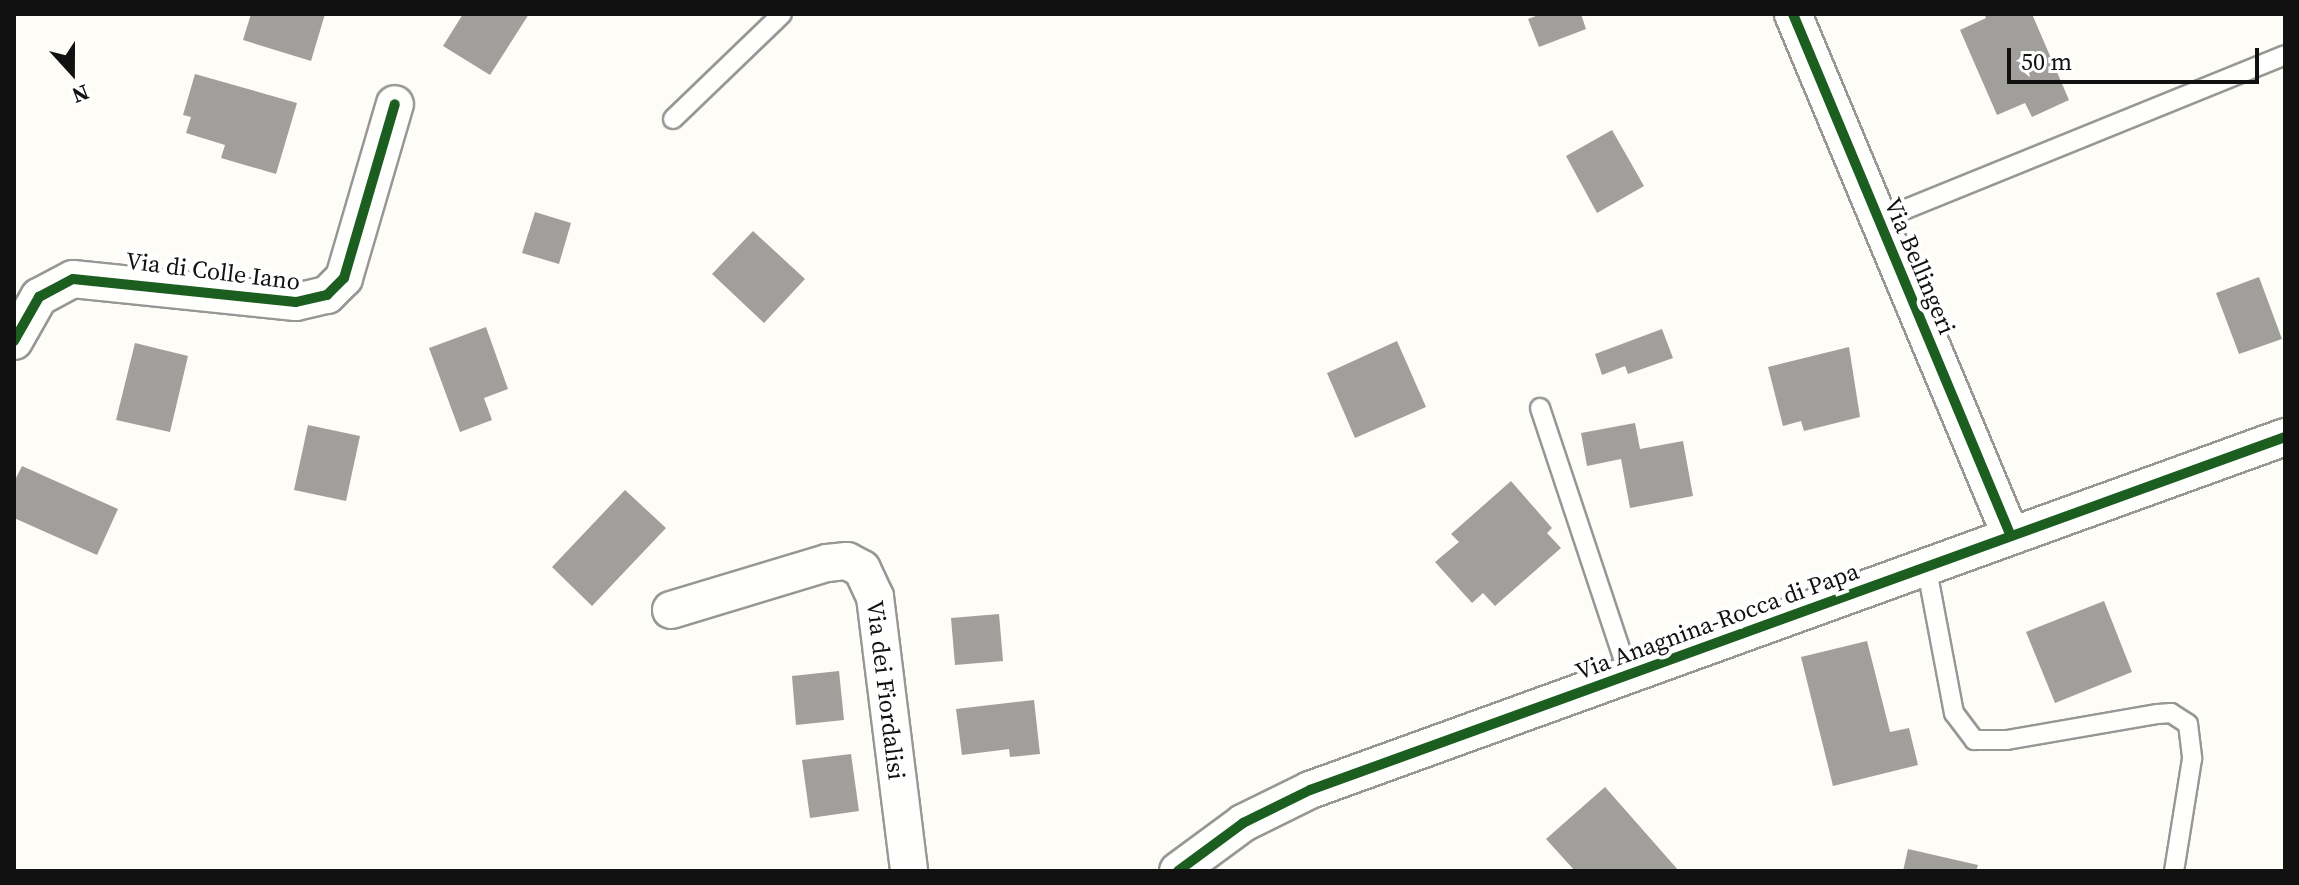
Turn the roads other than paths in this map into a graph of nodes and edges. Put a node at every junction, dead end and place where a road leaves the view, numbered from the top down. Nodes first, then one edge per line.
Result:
1 (782, 14) edge
2 (1793, 14) edge
3 (2285, 55) edge
4 (395, 104) dead end
5 (673, 119) dead end
6 (1879, 220) junction
7 (14, 341) edge
8 (1540, 408) dead end
9 (2285, 437) edge
10 (2010, 534) junction
11 (1926, 565) junction
12 (671, 610) dead end
13 (1629, 676) junction
14 (909, 871) edge
15 (1178, 871) edge
16 (2174, 871) edge

1 - 5 lane
2 - 6 street, Via Bellingeri
3 - 6 lane
4 - 7 street, Via di Colle Iano
6 - 10 street, Via Bellingeri
8 - 13 lane
9 - 10 street, Via Anagnina-Rocca di Papa
10 - 11 street, Via Anagnina-Rocca di Papa
11 - 13 street, Via Anagnina-Rocca di Papa
11 - 16 lane
12 - 14 street, Via dei Fiordalisi
13 - 15 street, Via Anagnina-Rocca di Papa

